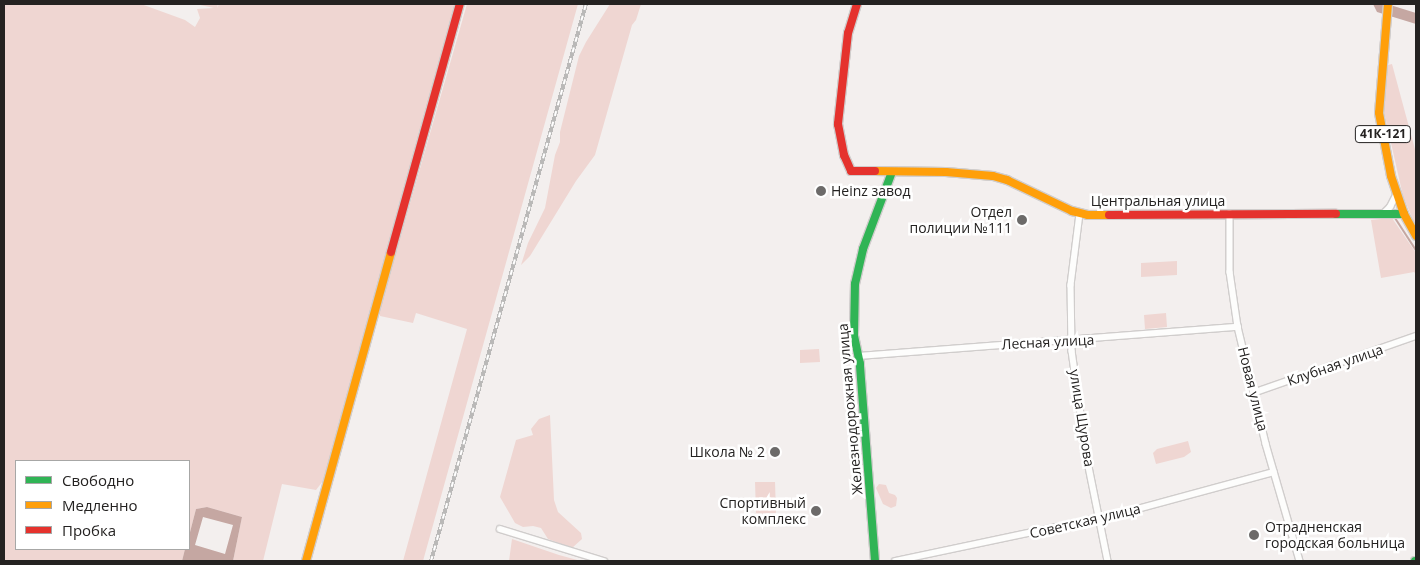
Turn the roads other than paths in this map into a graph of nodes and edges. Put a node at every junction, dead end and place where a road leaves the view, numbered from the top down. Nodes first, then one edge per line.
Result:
1 (460, 4) edge
2 (857, 4) edge
3 (1388, 4) edge
4 (892, 172) junction
5 (1397, 192) junction
6 (1230, 213) junction
7 (1080, 214) junction
8 (1383, 214) junction
9 (1404, 214) junction
10 (1416, 236) edge
11 (1238, 327) junction
12 (1416, 336) edge
13 (1072, 340) junction
14 (858, 356) junction
15 (1253, 393) junction
16 (1274, 472) junction
17 (1100, 518) junction
18 (500, 529) dead end
19 (306, 561) edge
20 (604, 561) edge
21 (876, 561) edge
22 (895, 561) edge
23 (1108, 561) edge
24 (1300, 561) edge

1 - 19 street
2 - 4 street, Центральная улица
3 - 5 street, 41К-121
4 - 7 street, Центральная улица
4 - 14 street, Железнодорожная улица
5 - 8 street
5 - 9 street, 41К-121
6 - 7 street, Центральная улица
6 - 8 street, Центральная улица
6 - 11 street, Новая улица
7 - 13 street, улица Щурова
8 - 9 street, Центральная улица
9 - 10 street, 41К-121
11 - 13 street, Лесная улица
11 - 15 street, Новая улица
12 - 15 street, Клубная улица
13 - 14 street, Лесная улица
13 - 17 street, улица Щурова
14 - 21 street, Железнодорожная улица
15 - 16 street, Новая улица
16 - 17 street, Советская улица
16 - 24 street, Новая улица
17 - 22 street, Советская улица
17 - 23 street, улица Щурова
18 - 20 street

